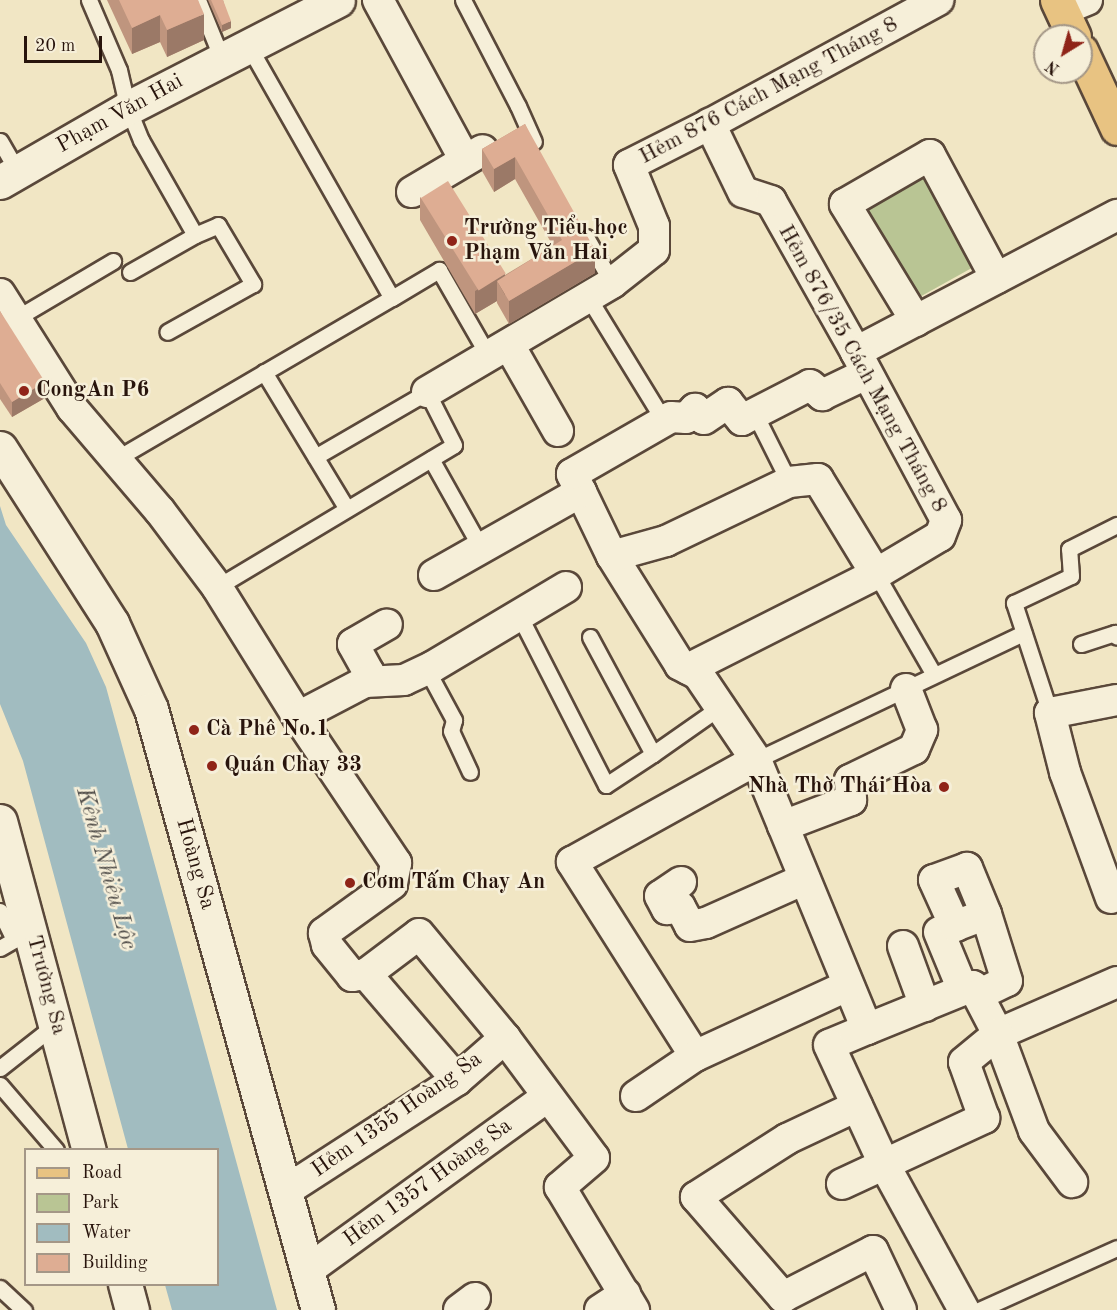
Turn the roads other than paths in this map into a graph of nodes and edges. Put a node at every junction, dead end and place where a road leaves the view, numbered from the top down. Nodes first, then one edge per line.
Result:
1 (89, 0) edge
2 (198, 0) edge
3 (338, 0) edge
4 (378, 0) edge
5 (463, 0) edge
6 (938, 0) edge
7 (235, 52) junction
8 (1093, 67) edge
9 (1109, 88) edge
10 (128, 108) junction
11 (710, 124) junction
12 (525, 126) junction
13 (1117, 128) edge
14 (0, 141) edge
15 (542, 157) edge
16 (465, 160) junction
17 (9, 177) edge
18 (412, 192) dead end
19 (1117, 215) edge
20 (577, 220) edge
21 (195, 236) junction
22 (113, 261) dead end
23 (130, 272) dead end
24 (996, 278) junction
25 (600, 290) junction
26 (392, 298) junction
27 (8, 307) edge
28 (916, 321) junction
29 (167, 332) dead end
30 (499, 351) junction
31 (861, 363) junction
32 (264, 372) junction
33 (427, 392) junction
34 (755, 414) junction
35 (664, 421) junction
36 (558, 431) dead end
37 (0, 448) edge
38 (315, 457) junction
39 (116, 459) junction
40 (431, 459) junction
41 (789, 482) junction
42 (581, 492) junction
43 (347, 509) junction
44 (1117, 525) edge
45 (481, 549) junction
46 (612, 556) junction
47 (876, 574) junction
48 (434, 575) dead end
49 (217, 587) junction
50 (566, 587) dead end
51 (519, 615) junction
52 (387, 624) dead end
53 (1023, 633) junction
54 (590, 637) dead end
55 (1117, 637) edge
56 (1081, 644) dead end
57 (688, 669) junction
58 (427, 670) junction
59 (934, 675) junction
60 (365, 682) junction
61 (906, 688) junction
62 (1117, 700) edge
63 (720, 707) junction
64 (1050, 712) junction
65 (298, 717) junction
66 (653, 753) junction
67 (756, 760) junction
68 (470, 772) dead end
69 (0, 821) edge
70 (783, 826) junction
71 (805, 879) junction
72 (681, 882) dead end
73 (1111, 898) dead end
74 (0, 911) edge
75 (987, 914) dead end
76 (939, 932) dead end
77 (23, 935) junction
78 (903, 946) dead end
79 (0, 948) edge
80 (366, 974) junction
81 (1117, 982) edge
82 (847, 986) junction
83 (970, 993) junction
84 (925, 1006) junction
85 (56, 1024) junction
86 (867, 1029) junction
87 (998, 1035) junction
88 (505, 1038) junction
89 (695, 1056) junction
90 (0, 1068) edge
91 (457, 1080) junction
92 (0, 1085) edge
93 (548, 1096) junction
94 (636, 1096) dead end
95 (857, 1106) junction
96 (55, 1148) edge
97 (89, 1148) edge
98 (884, 1164) junction
99 (1072, 1182) dead end
100 (842, 1184) dead end
101 (287, 1190) junction
102 (1117, 1248) edge
103 (308, 1270) junction
104 (126, 1286) edge
105 (0, 1288) edge
106 (630, 1302) edge
107 (24, 1310) edge
108 (132, 1310) edge
109 (318, 1310) edge
110 (600, 1310) edge
111 (902, 1310) edge
112 (964, 1310) edge
113 (979, 1310) edge

1 - 10 lane
2 - 7 lane
3 - 7 street, Phạm Văn Hai
4 - 16 street
5 - 12 lane
6 - 11 street, Hẻm 876 Cách Mạng Tháng 8
7 - 10 street, Phạm Văn Hai
7 - 26 lane
8 - 9 main road
9 - 13 main road
10 - 17 street, Phạm Văn Hai
10 - 21 lane
11 - 25 street, Hẻm 876 Cách Mạng Tháng 8
11 - 31 street, Hẻm 876/35 Cách Mạng Tháng 8
12 - 15 lane
12 - 16 street
14 - 17 lane
16 - 18 street
19 - 24 street
20 - 25 lane
21 - 23 lane
21 - 29 lane
22 - 27 lane
24 - 28 street
24 - 28 street
25 - 30 street, Hẻm 876 Cách Mạng Tháng 8
25 - 35 lane
26 - 30 lane
26 - 32 lane
27 - 39 street
28 - 31 street
30 - 33 street, Hẻm 876 Cách Mạng Tháng 8
30 - 36 street
31 - 34 street
31 - 47 street, Hẻm 876/35 Cách Mạng Tháng 8
32 - 38 lane
32 - 39 lane
33 - 38 lane
33 - 40 lane
34 - 35 street
34 - 41 lane
35 - 42 street
37 - 101 street, Hoàng Sa
38 - 43 lane
39 - 49 street
40 - 43 lane
40 - 45 lane
41 - 46 street
41 - 47 street
42 - 45 street
42 - 46 street
43 - 49 lane
44 - 53 lane
45 - 48 street
46 - 57 street
47 - 57 street, Hẻm 876/35 Cách Mạng Tháng 8
47 - 59 lane
49 - 65 street
50 - 51 street
51 - 58 street
51 - 66 lane
52 - 60 street
53 - 59 lane
53 - 64 lane
54 - 66 lane
55 - 56 lane
57 - 63 street
58 - 60 street
58 - 68 lane
59 - 61 lane
60 - 65 street
61 - 67 lane
61 - 70 street
62 - 64 street
63 - 66 lane
63 - 67 street
64 - 73 street
65 - 80 street
67 - 70 street
67 - 89 street
69 - 77 street, Trường Sa
70 - 71 street
71 - 72 street
71 - 82 street
74 - 77 lane
75 - 83 street
76 - 83 street
77 - 79 lane
77 - 85 street, Trường Sa
78 - 84 street
80 - 88 street
80 - 91 street
81 - 87 street
82 - 86 street
82 - 89 street
83 - 84 street
83 - 87 street
84 - 86 street
85 - 90 lane
85 - 97 street, Trường Sa
86 - 95 street
87 - 98 street
87 - 99 street
88 - 91 street, Hẻm 1355 Hoàng Sa
88 - 93 street
89 - 94 street
91 - 101 street, Hẻm 1355 Hoàng Sa
92 - 96 lane
93 - 103 street, Hẻm 1357 Hoàng Sa
93 - 106 street
95 - 98 street
95 - 111 street
98 - 100 street
98 - 112 street
101 - 103 street, Hoàng Sa
102 - 113 lane
103 - 109 street, Hoàng Sa
104 - 108 street
105 - 107 lane
106 - 110 street

